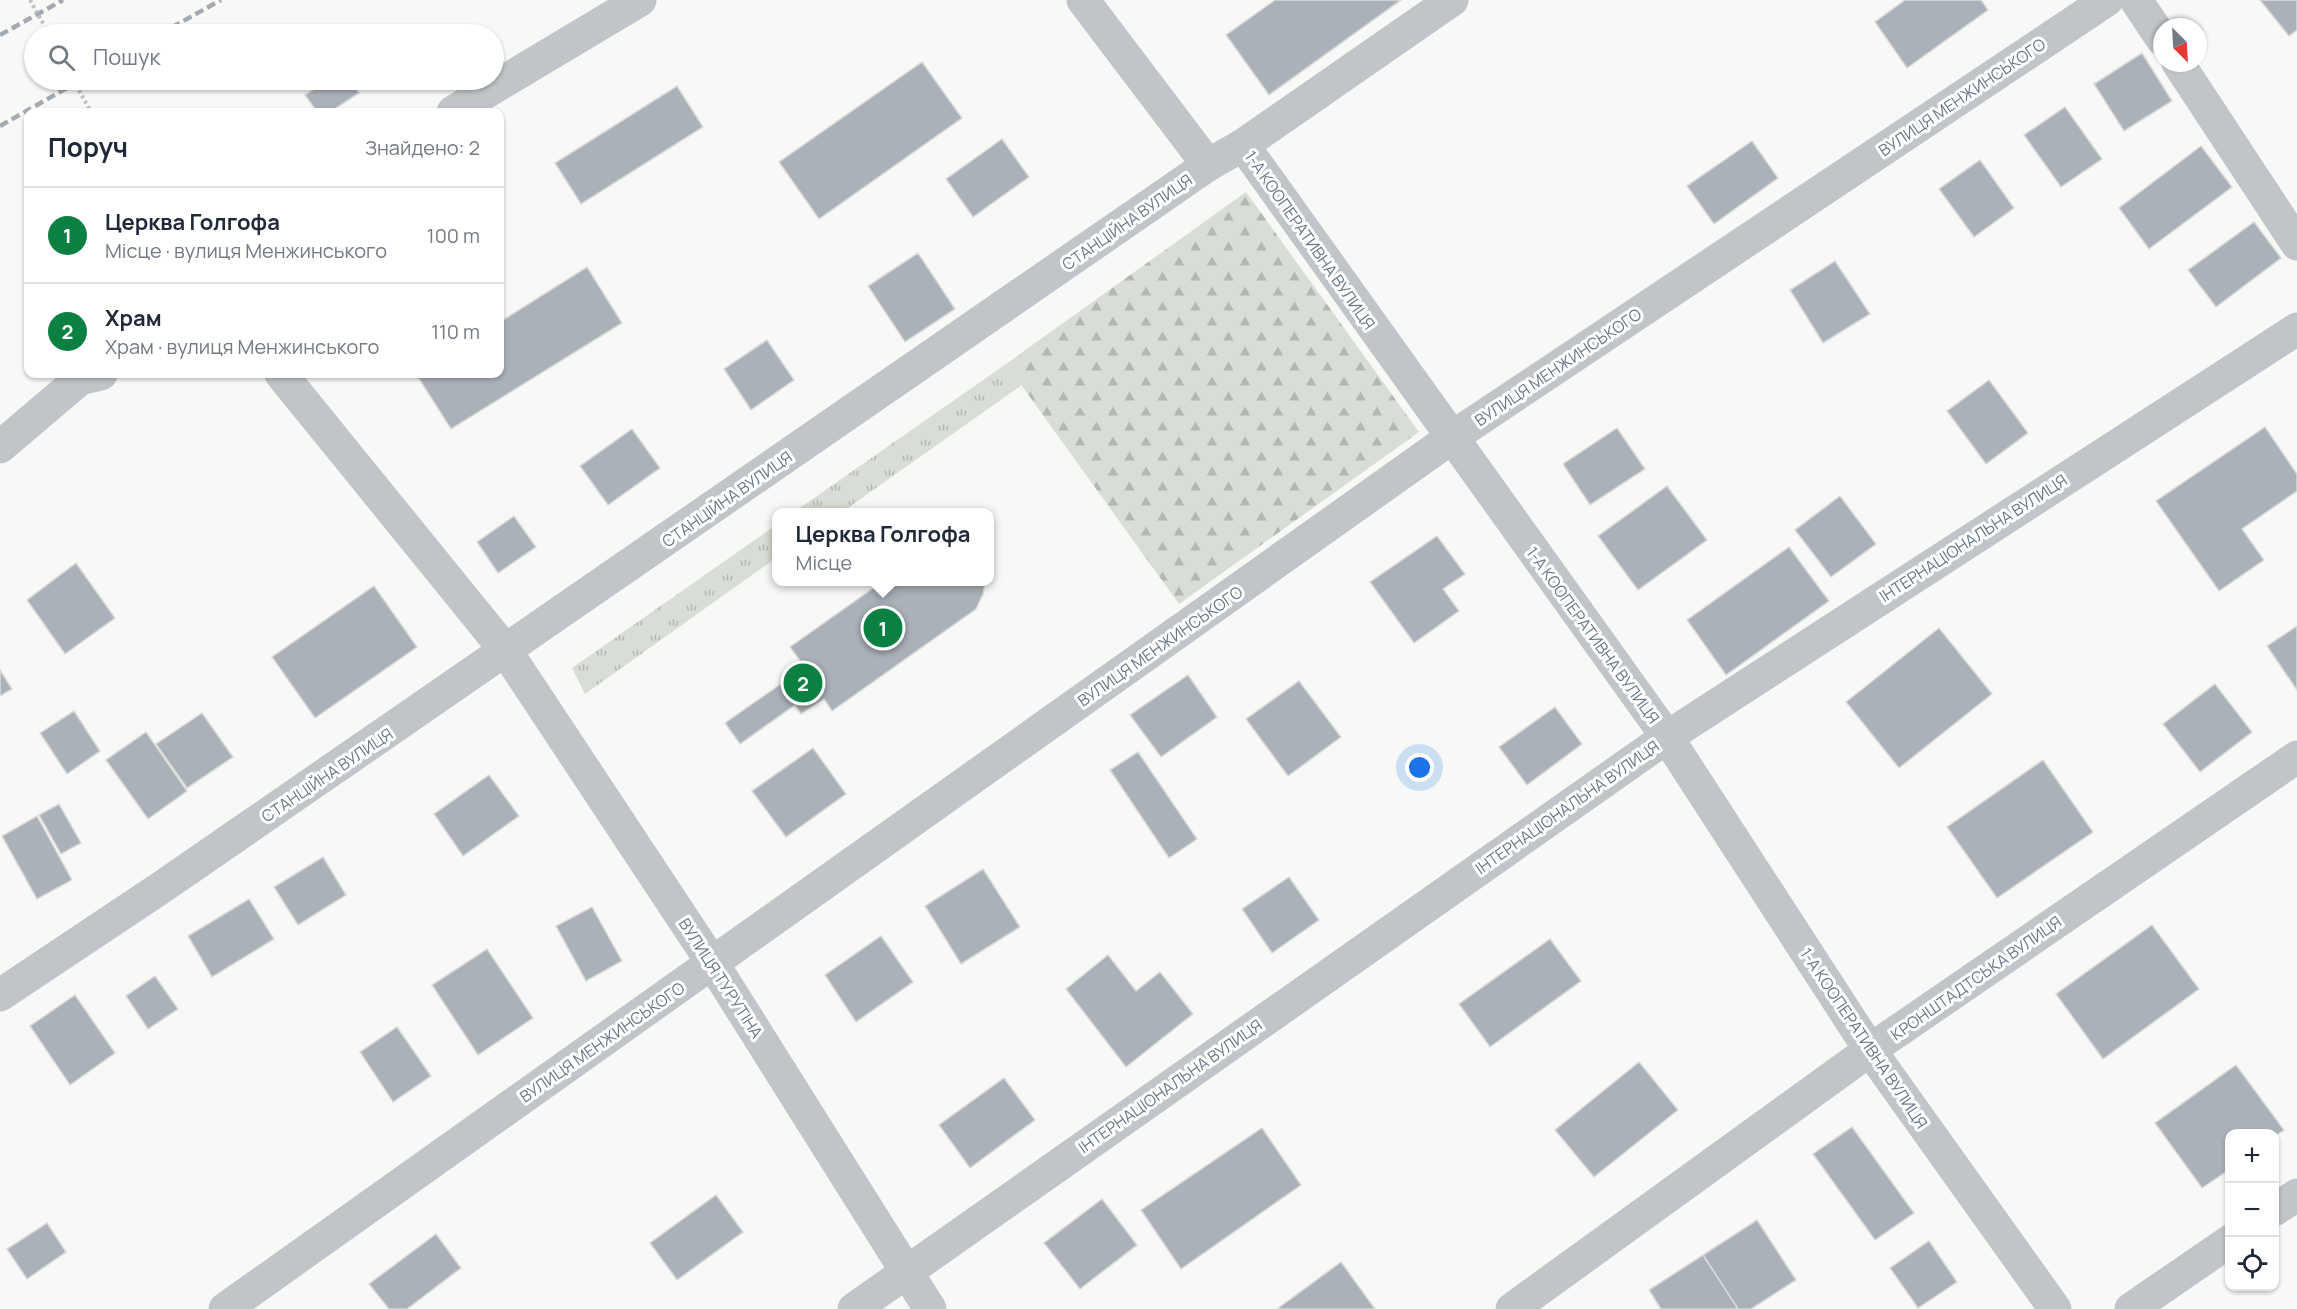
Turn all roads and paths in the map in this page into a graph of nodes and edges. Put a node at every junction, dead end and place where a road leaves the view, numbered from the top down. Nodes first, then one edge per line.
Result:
1 (30, 0) edge
2 (640, 0) edge
3 (1083, 0) edge
4 (1452, 0) edge
5 (2107, 0) edge
6 (2136, 0) edge
7 (43, 24) edge
8 (2153, 26) edge
9 (2184, 72) edge
10 (504, 81) edge
11 (79, 90) edge
12 (490, 90) edge
13 (89, 108) edge
14 (460, 108) edge
15 (1243, 145) junction
16 (1208, 165) junction
17 (2297, 243) edge
18 (2297, 328) edge
19 (87, 378) edge
20 (284, 378) edge
21 (1451, 438) junction
22 (0, 447) edge
23 (506, 651) junction
24 (1666, 737) junction
25 (2297, 757) edge
26 (713, 964) junction
27 (0, 995) edge
28 (1870, 1050) junction
29 (2297, 1195) edge
30 (2279, 1207) edge
31 (2225, 1244) edge
32 (906, 1272) junction
33 (225, 1309) edge
34 (854, 1309) edge
35 (930, 1309) edge
36 (1512, 1309) edge
37 (2055, 1309) edge
38 (2131, 1309) edge

1 - 7 path, bridge
2 - 10 street
3 - 16 street
4 - 15 street, СТАНЦІЙНА ВУЛИЦЯ
5 - 21 street, ВУЛИЦЯ МЕНЖИНСЬКОГО
6 - 8 street
9 - 17 street
11 - 13 path, bridge
12 - 14 street
15 - 16 street, СТАНЦІЙНА ВУЛИЦЯ
15 - 21 street, 1-А КООПЕРАТИВНА ВУЛИЦЯ
16 - 23 street, СТАНЦІЙНА ВУЛИЦЯ
18 - 24 street, ІНТЕРНАЦІОНАЛЬНА ВУЛИЦЯ
19 - 22 street
20 - 23 street, ВУЛИЦЯ ТУРУТІНА
21 - 24 street, 1-А КООПЕРАТИВНА ВУЛИЦЯ
21 - 26 street, ВУЛИЦЯ МЕНЖИНСЬКОГО
23 - 26 street, ВУЛИЦЯ ТУРУТІНА
23 - 27 street, СТАНЦІЙНА ВУЛИЦЯ
24 - 28 street, 1-А КООПЕРАТИВНА ВУЛИЦЯ
24 - 32 street, ІНТЕРНАЦІОНАЛЬНА ВУЛИЦЯ
25 - 28 street, КРОНШТАДТСЬКА ВУЛИЦЯ
26 - 32 street, ВУЛИЦЯ ТУРУТІНА
26 - 33 street, ВУЛИЦЯ МЕНЖИНСЬКОГО
28 - 36 street, КРОНШТАДТСЬКА ВУЛИЦЯ
28 - 37 street, 1-А КООПЕРАТИВНА ВУЛИЦЯ
29 - 30 street
31 - 38 street
32 - 34 street, ІНТЕРНАЦІОНАЛЬНА ВУЛИЦЯ
32 - 35 street, ВУЛИЦЯ ТУРУТІНА

